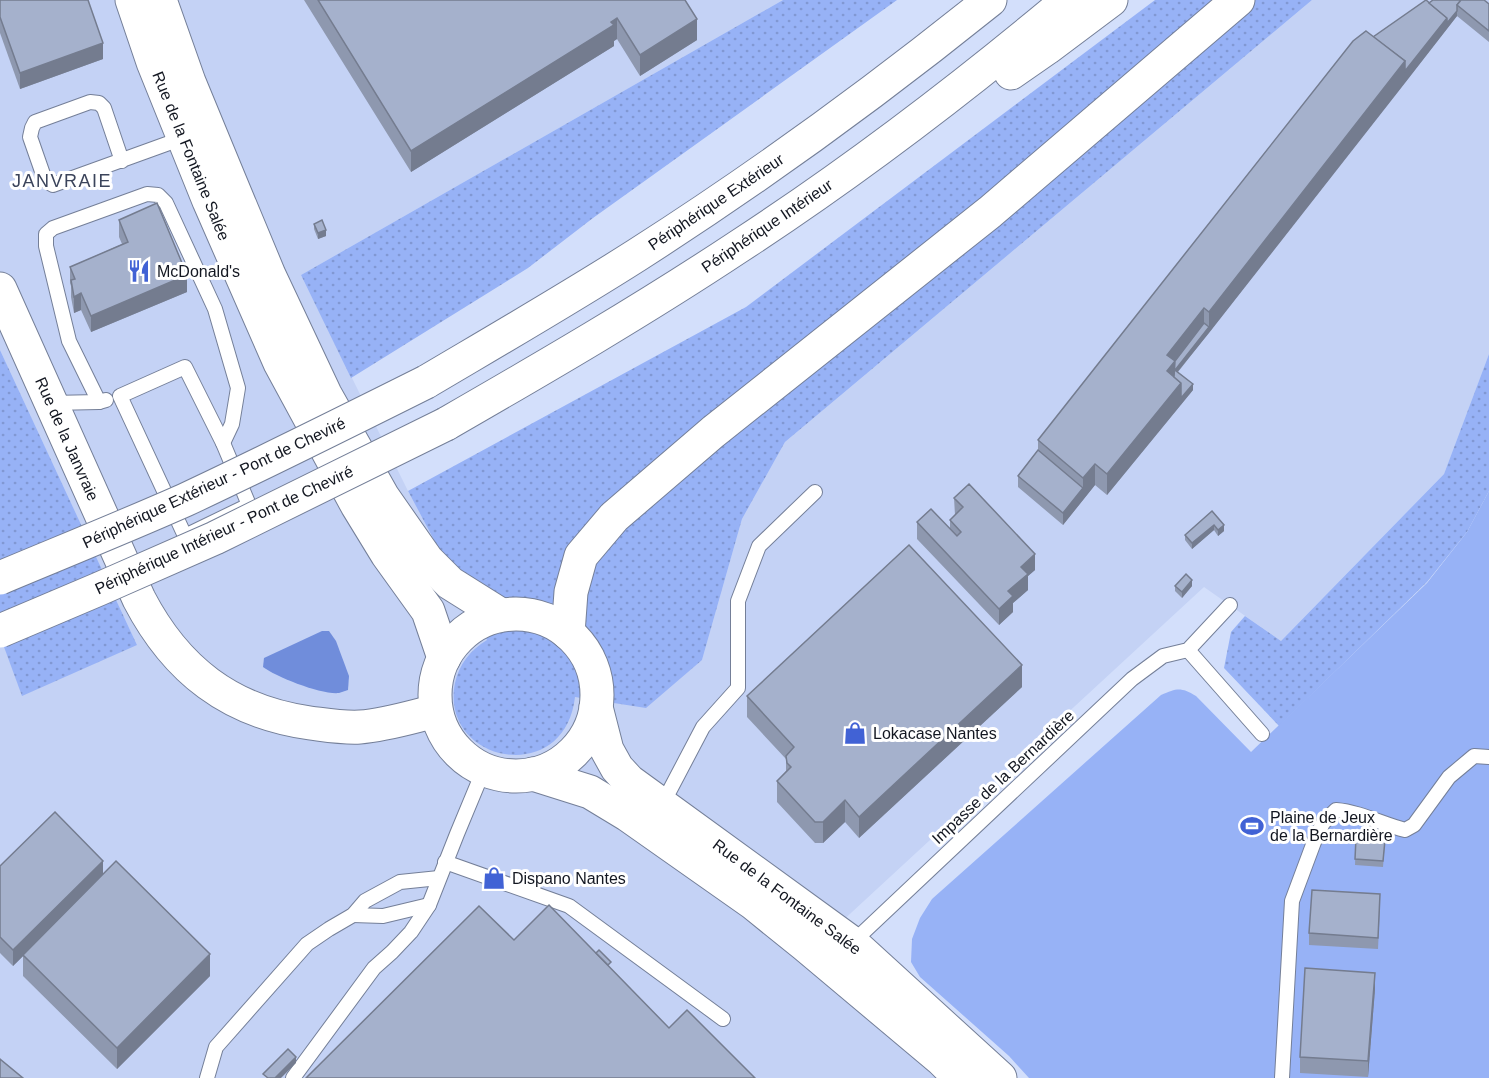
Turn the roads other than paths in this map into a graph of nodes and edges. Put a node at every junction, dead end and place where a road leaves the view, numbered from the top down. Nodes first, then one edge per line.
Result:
1 (132, 0) edge
2 (160, 0) edge
3 (990, 0) edge
4 (1068, 0) edge
5 (1111, 0) edge
6 (1238, 0) edge
7 (183, 138) junction
8 (122, 161) junction
9 (0, 289) edge
10 (621, 322) junction
11 (426, 382) joint
12 (120, 396) junction
13 (99, 402) junction
14 (51, 403) junction
15 (446, 424) joint
16 (223, 443) junction
17 (815, 492) dead end
18 (185, 536) junction
19 (0, 578) edge
20 (145, 590) junction
21 (1230, 606) dead end
22 (501, 615) junction
23 (0, 631) edge
24 (568, 633) junction
25 (1188, 650) junction
26 (444, 658) junction
27 (596, 707) junction
28 (436, 711) junction
29 (1262, 734) dead end
30 (1489, 757) edge
31 (484, 769) junction
32 (533, 774) junction
33 (662, 805) junction
34 (445, 862) junction
35 (439, 879) junction
36 (429, 905) junction
37 (353, 915) junction
38 (852, 943) junction
39 (805, 945) junction
40 (723, 1019) dead end
41 (207, 1078) edge
42 (293, 1078) edge
43 (960, 1078) edge
44 (1000, 1078) edge
45 (1282, 1078) edge

1 - 7 main road, Rue de la Fontaine Salée
2 - 22 main road, Rue de la Fontaine Salée
3 - 11 main road, Périphérique Extérieur
4 - 10 main road, Périphérique Intérieur
5 - 10 main road
6 - 24 main road
7 - 8 lane
7 - 26 main road, Rue de la Fontaine Salée
8 - 8 lane
9 - 14 main road, Rue de la Janvraie
10 - 15 main road, Périphérique Intérieur
11 - 19 main road, Périphérique Extérieur - Pont de Cheviré, bridge
12 - 13 lane
12 - 16 lane
12 - 18 lane
13 - 14 lane
13 - 16 lane
14 - 20 main road, Rue de la Janvraie
15 - 23 main road, Périphérique Intérieur - Pont de Cheviré, bridge
16 - 18 lane
17 - 33 lane
18 - 20 lane
20 - 28 main road, Rue de la Janvraie
21 - 25 lane, Impasse de la Bernardière
22 - 24 main road
22 - 26 main road
24 - 27 main road
25 - 29 lane
25 - 38 lane, Impasse de la Bernardière
26 - 28 main road
27 - 32 main road
27 - 33 main road, Rue de la Fontaine Salée
28 - 31 main road
30 - 45 lane
31 - 32 main road
31 - 34 lane
32 - 39 main road, Rue de la Fontaine Salée
33 - 38 main road, Rue de la Fontaine Salée
34 - 35 lane
34 - 40 lane
35 - 36 lane
35 - 37 lane
36 - 37 lane
36 - 42 lane
37 - 41 lane
38 - 39 main road
38 - 44 main road, Rue de la Fontaine Salée
39 - 43 main road, Rue de la Fontaine Salée

